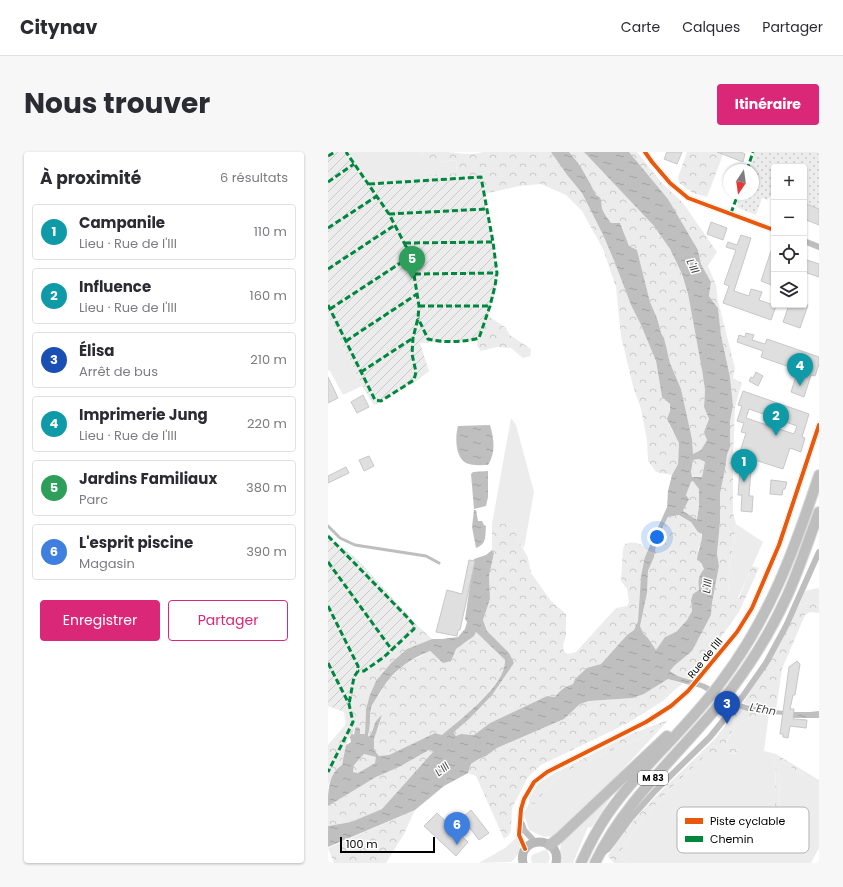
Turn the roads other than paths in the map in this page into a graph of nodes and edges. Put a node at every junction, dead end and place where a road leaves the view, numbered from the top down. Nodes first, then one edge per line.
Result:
1 (645, 152) edge
2 (771, 229) edge
3 (807, 242) edge
4 (819, 247) edge
5 (819, 425) edge
6 (819, 475) edge
7 (819, 512) edge
8 (328, 526) edge
9 (819, 552) edge
10 (439, 563) dead end
11 (682, 729) junction
12 (520, 825) junction
13 (535, 842) junction
14 (550, 845) junction
15 (524, 855) edge
16 (596, 859) edge
17 (513, 863) edge
18 (556, 863) edge
19 (581, 863) edge

1 - 2 street
3 - 4 street
5 - 12 street, Rue de l'Ill
6 - 11 highway, M 83
7 - 16 highway, M 83
8 - 10 lane
9 - 16 street
11 - 14 highway
11 - 19 highway, M 83
12 - 13 street
12 - 15 street, Rue de l'Ill
13 - 14 main road
13 - 15 main road
14 - 18 main road
15 - 17 main road

